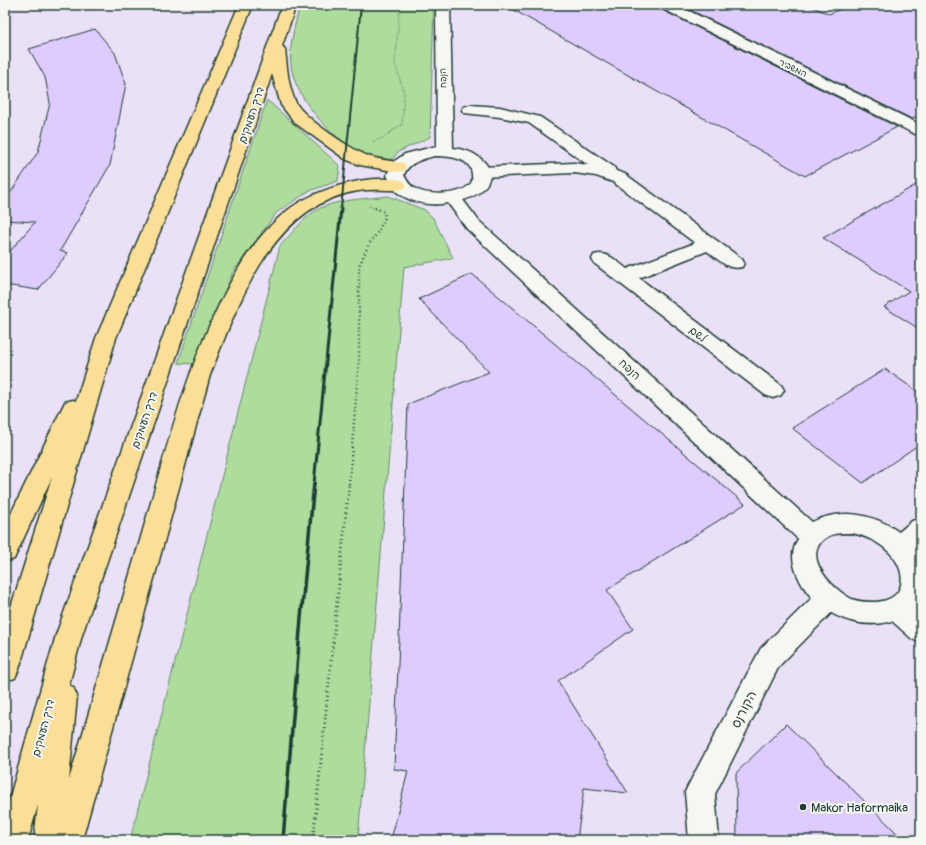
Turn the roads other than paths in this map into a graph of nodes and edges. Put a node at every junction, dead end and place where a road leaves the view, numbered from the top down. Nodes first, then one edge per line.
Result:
1 (246, 5) edge
2 (443, 5) edge
3 (666, 5) edge
4 (286, 14) edge
5 (470, 110) dead end
6 (921, 131) edge
7 (445, 151) junction
8 (481, 172) junction
9 (398, 176) junction
10 (619, 178) junction
11 (453, 198) junction
12 (708, 244) junction
13 (601, 259) dead end
14 (735, 263) dead end
15 (624, 277) junction
16 (106, 338) junction
17 (773, 390) dead end
18 (921, 528) edge
19 (811, 536) junction
20 (899, 546) junction
21 (5, 552) edge
22 (829, 598) junction
23 (896, 609) junction
24 (921, 631) edge
25 (68, 635) junction
26 (5, 669) edge
27 (13, 840) edge
28 (49, 840) edge
29 (67, 840) edge
30 (704, 840) edge

1 - 16 highway
2 - 7 street, הנפח
3 - 6 street, המשביר
4 - 9 highway
4 - 25 highway, דרך העמקים
5 - 10 street
7 - 8 street
7 - 9 street
8 - 10 street
8 - 11 street
9 - 11 street
9 - 29 highway
10 - 12 street
11 - 19 street, הנפח
12 - 14 street
12 - 15 street
13 - 15 street, לשם
15 - 17 street, לשם
16 - 21 highway
16 - 26 highway
18 - 20 street
19 - 20 street
19 - 22 street
20 - 23 street
22 - 23 street
22 - 30 street, הקורנס
23 - 24 street
25 - 27 highway, דרך העמקים
25 - 28 highway

